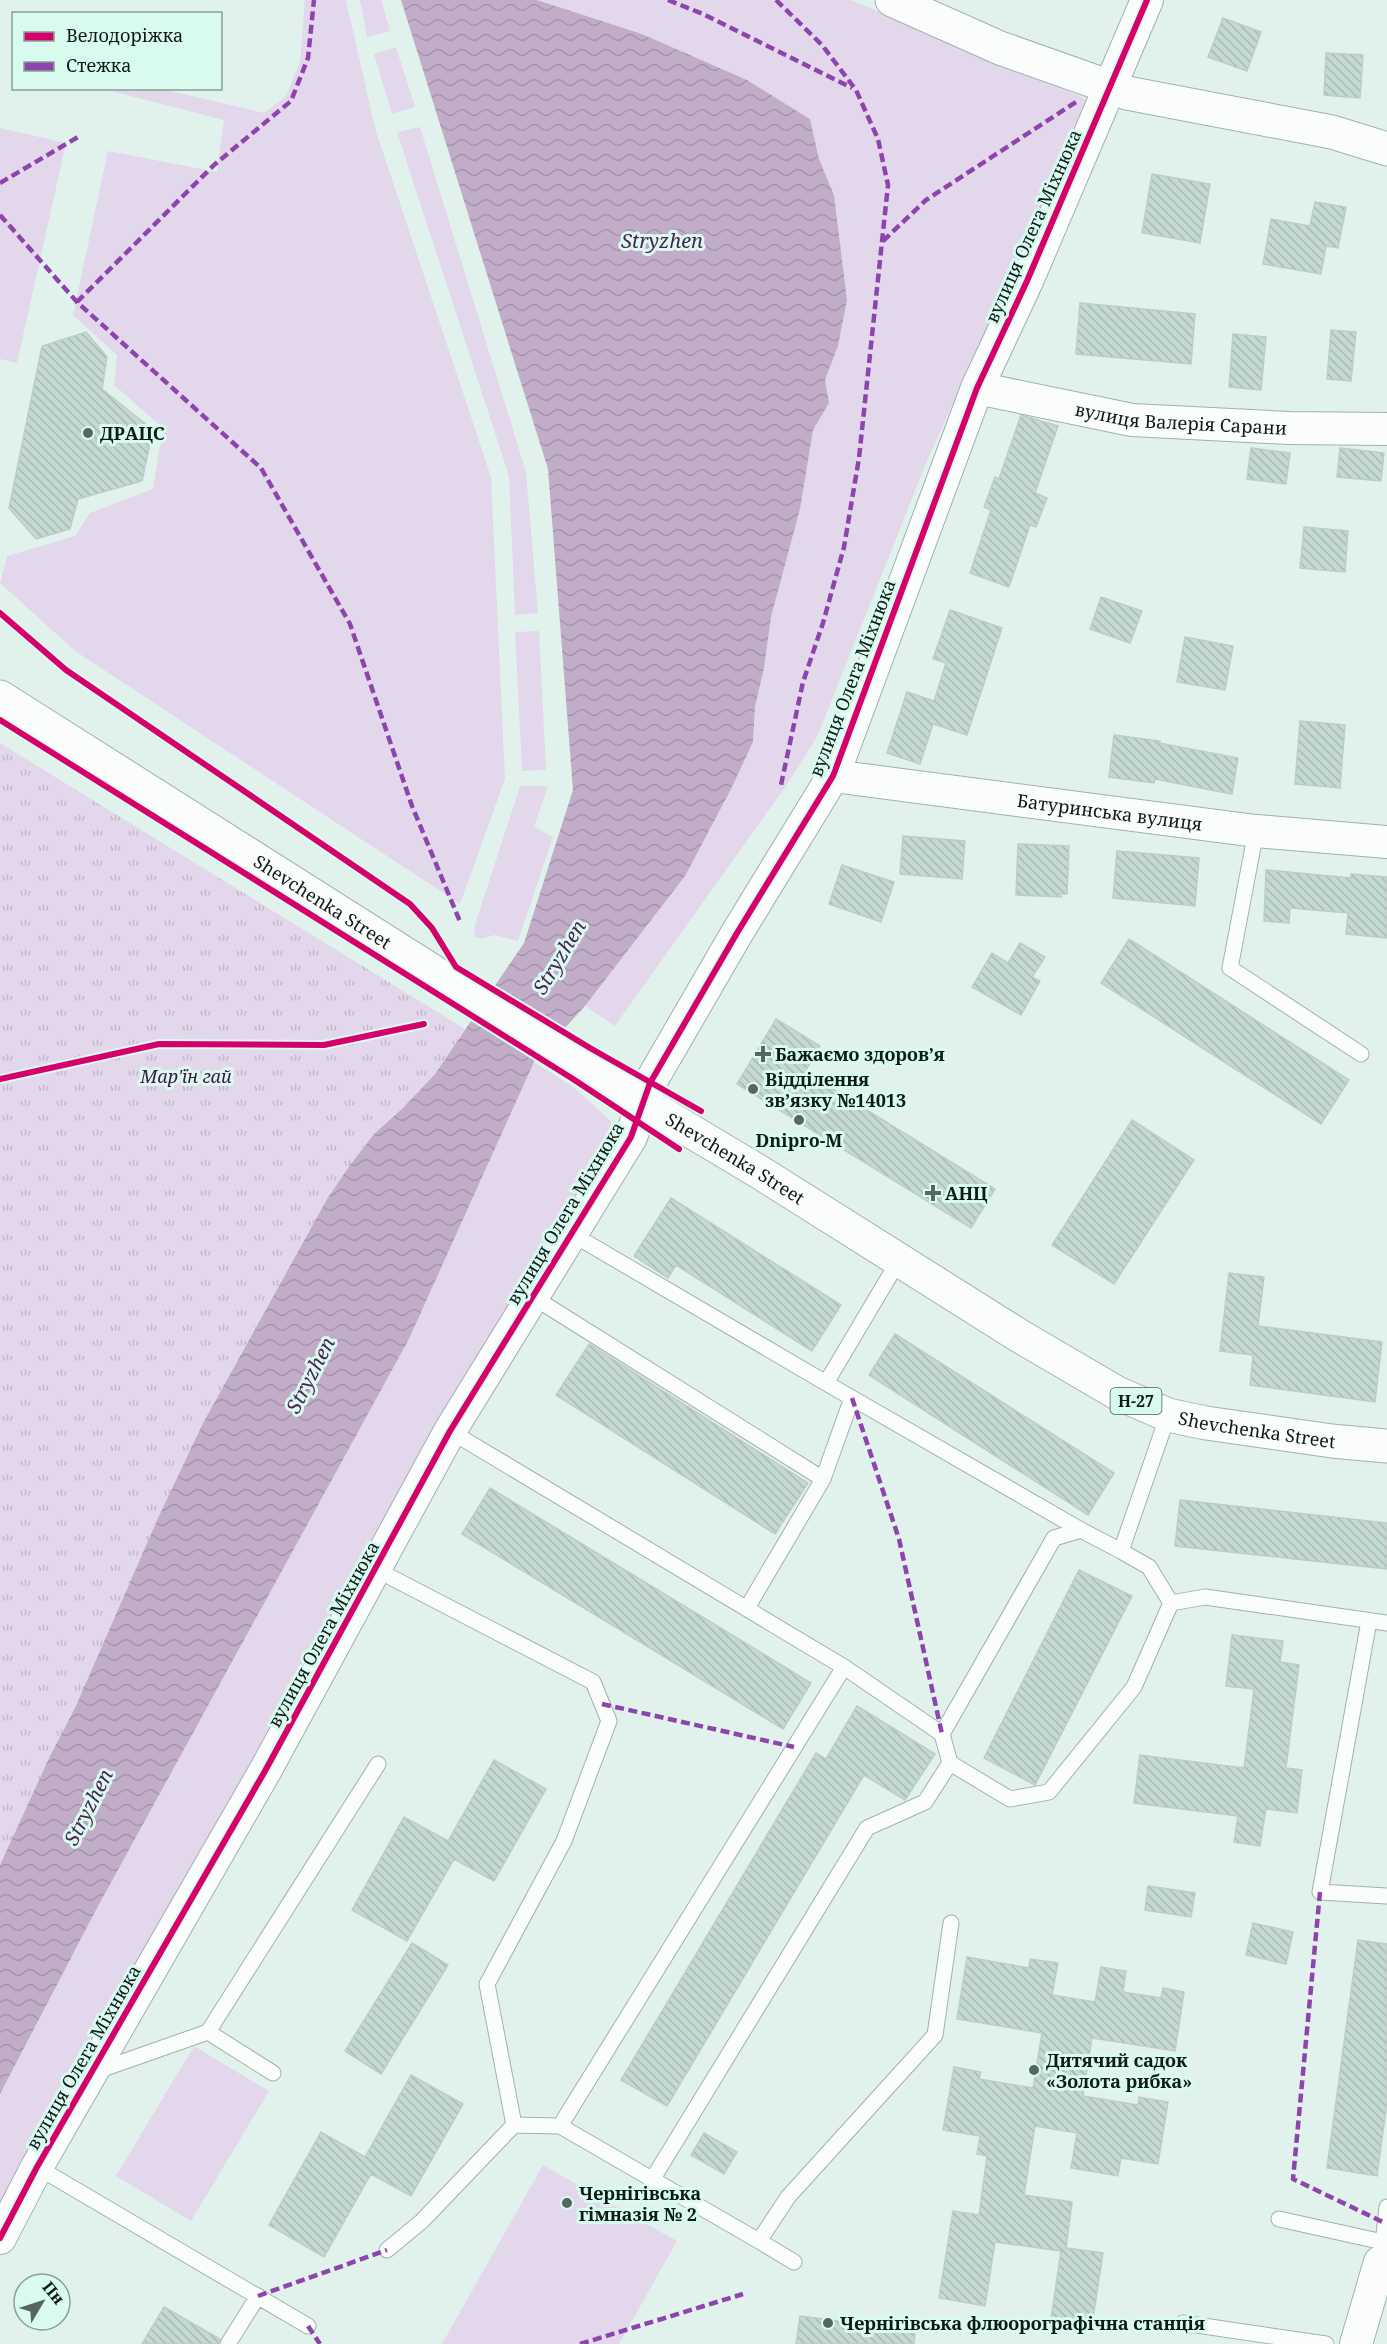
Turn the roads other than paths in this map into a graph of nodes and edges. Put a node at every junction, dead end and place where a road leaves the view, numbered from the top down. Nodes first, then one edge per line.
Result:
1 (892, 0) edge
2 (1147, 0) edge
3 (1110, 87) junction
4 (1332, 132) junction
5 (1387, 133) edge
6 (1387, 149) edge
7 (977, 388) junction
8 (1387, 429) edge
9 (0, 697) edge
10 (833, 776) junction
11 (1256, 831) junction
12 (1387, 842) edge
13 (1361, 1054) dead end
14 (644, 1103) junction
15 (572, 1234) junction
16 (899, 1260) junction
17 (533, 1297) junction
18 (826, 1383) junction
19 (852, 1398) junction
20 (1168, 1415) junction
21 (450, 1431) junction
22 (1387, 1446) edge
23 (823, 1479) junction
24 (1081, 1530) junction
25 (1121, 1551) junction
26 (375, 1569) junction
27 (1172, 1603) junction
28 (747, 1608) junction
29 (1369, 1621) junction
30 (1387, 1623) edge
31 (844, 1667) junction
32 (942, 1734) junction
33 (950, 1763) junction
34 (378, 1764) dead end
35 (1387, 1896) edge
36 (951, 1923) dead end
37 (208, 2032) junction
38 (92, 2073) junction
39 (273, 2073) dead end
40 (514, 2125) junction
41 (560, 2126) junction
42 (37, 2167) junction
43 (652, 2180) junction
44 (1387, 2207) edge
45 (1279, 2219) dead end
46 (0, 2238) edge
47 (759, 2241) junction
48 (387, 2250) dead end
49 (1383, 2255) edge
50 (794, 2262) dead end
51 (258, 2296) junction
52 (1183, 2322) dead end
53 (308, 2326) dead end
54 (228, 2344) edge
55 (1326, 2344) edge
56 (1356, 2344) edge

1 - 3 main road
2 - 3 street, вулиця Олега Міхнюка
3 - 4 main road
3 - 7 street, вулиця Олега Міхнюка
4 - 5 main road
4 - 6 main road
7 - 8 street, вулиця Валерія Сарани
7 - 10 street, вулиця Олега Міхнюка
9 - 14 main road, Shevchenka Street / Н-27
10 - 11 street, Батуринська вулиця
10 - 14 street, вулиця Олега Міхнюка
11 - 12 street, Батуринська вулиця
11 - 13 lane
14 - 15 street, вулиця Олега Міхнюка
14 - 16 main road, Shevchenka Street / Н-27
15 - 17 street, вулиця Олега Міхнюка
15 - 18 lane
16 - 18 lane
16 - 20 main road, Shevchenka Street / Н-27
17 - 21 street, вулиця Олега Міхнюка
17 - 23 lane
18 - 19 lane
19 - 23 lane
19 - 24 lane
20 - 22 main road, Shevchenka Street / Н-27
20 - 25 lane
21 - 26 street, вулиця Олега Міхнюка
21 - 28 lane
23 - 28 lane
24 - 25 lane
24 - 32 lane
25 - 27 lane
26 - 38 street, вулиця Олега Міхнюка
26 - 40 lane
27 - 29 lane
27 - 33 lane
28 - 31 lane
29 - 30 lane
29 - 35 lane
31 - 32 lane
31 - 41 lane
32 - 33 lane
33 - 43 lane
34 - 37 lane
36 - 47 lane
37 - 38 lane
37 - 39 lane
38 - 42 street, вулиця Олега Міхнюка
40 - 41 lane
40 - 48 lane
41 - 43 lane
42 - 46 street, вулиця Олега Міхнюка
42 - 51 lane
43 - 47 lane
44 - 49 lane
45 - 49 lane
47 - 50 lane
49 - 56 street
51 - 53 lane
51 - 54 lane
52 - 55 lane

